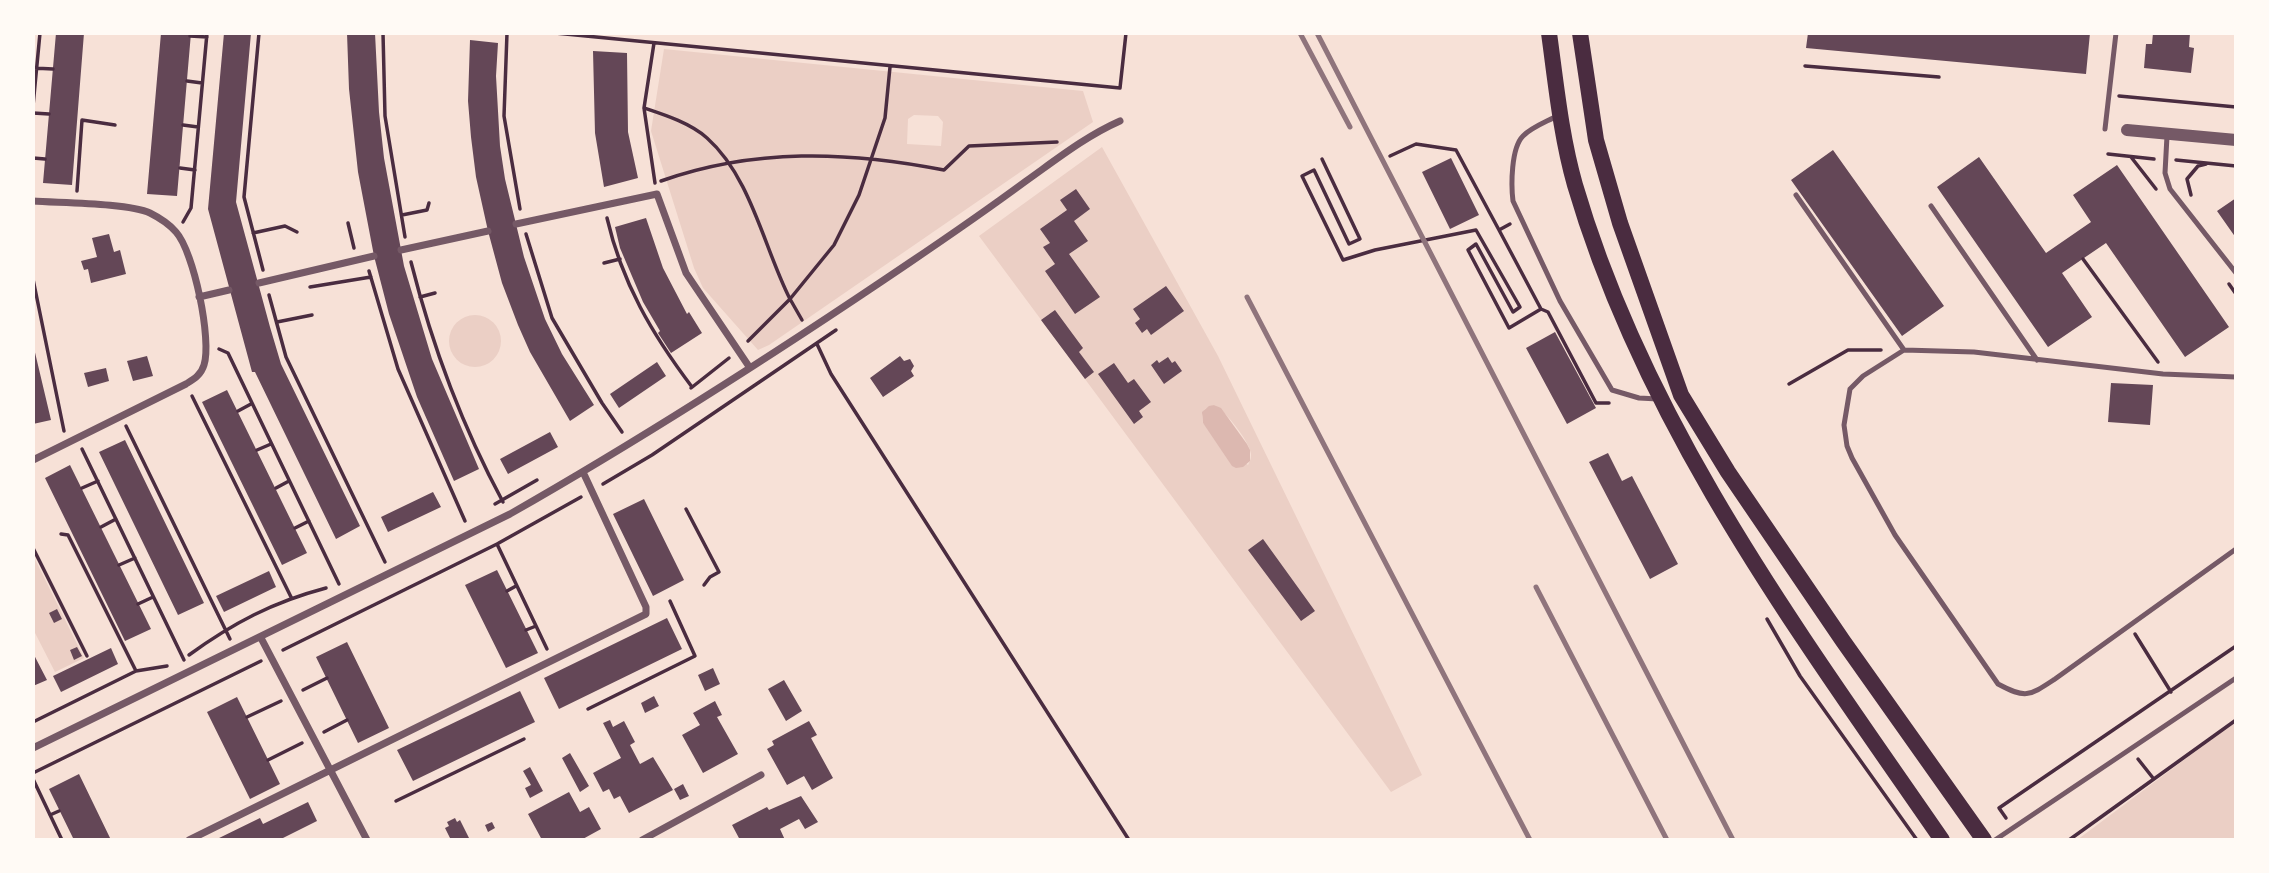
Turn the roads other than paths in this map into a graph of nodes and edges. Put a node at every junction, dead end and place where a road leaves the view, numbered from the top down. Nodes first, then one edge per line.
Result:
1 (1549, 33) edge
2 (1580, 33) edge
3 (2116, 33) edge
4 (1560, 114) junction
5 (1119, 121) dead end
6 (2105, 129) dead end
7 (2127, 130) dead end
8 (2168, 134) junction
9 (2236, 140) edge
10 (1796, 195) dead end
11 (33, 201) edge
12 (1931, 206) dead end
13 (519, 223) road end
14 (488, 231) dead end
15 (404, 250) road end
16 (370, 257) road end
17 (2236, 273) edge
18 (262, 282) road end
19 (229, 290) dead end
20 (199, 297) junction
21 (1904, 350) junction
22 (2037, 360) junction
23 (750, 368) junction
24 (2236, 377) edge
25 (1661, 400) junction
26 (33, 460) edge
27 (583, 472) junction
28 (2236, 549) edge
29 (261, 638) junction
30 (2236, 678) edge
31 (33, 748) edge
32 (330, 771) junction
33 (761, 775) dead end
34 (189, 840) edge
35 (367, 840) edge
36 (642, 840) edge
37 (1942, 840) edge
38 (1984, 840) edge
39 (1996, 840) edge

1 - 4 main road
2 - 38 main road
3 - 6 lane
4 - 25 main road
4 - 25 lane
5 - 23 street
7 - 8 street
8 - 9 street
8 - 17 lane
10 - 21 lane
11 - 20 street
12 - 22 lane
13 - 23 street
14 - 15 street
16 - 18 street
19 - 20 street
20 - 26 street
21 - 22 lane
21 - 28 lane
22 - 24 lane
23 - 27 street
25 - 37 main road
27 - 29 street
27 - 32 street
29 - 31 street
29 - 32 street
30 - 39 lane
32 - 34 street
32 - 35 street
33 - 36 street

